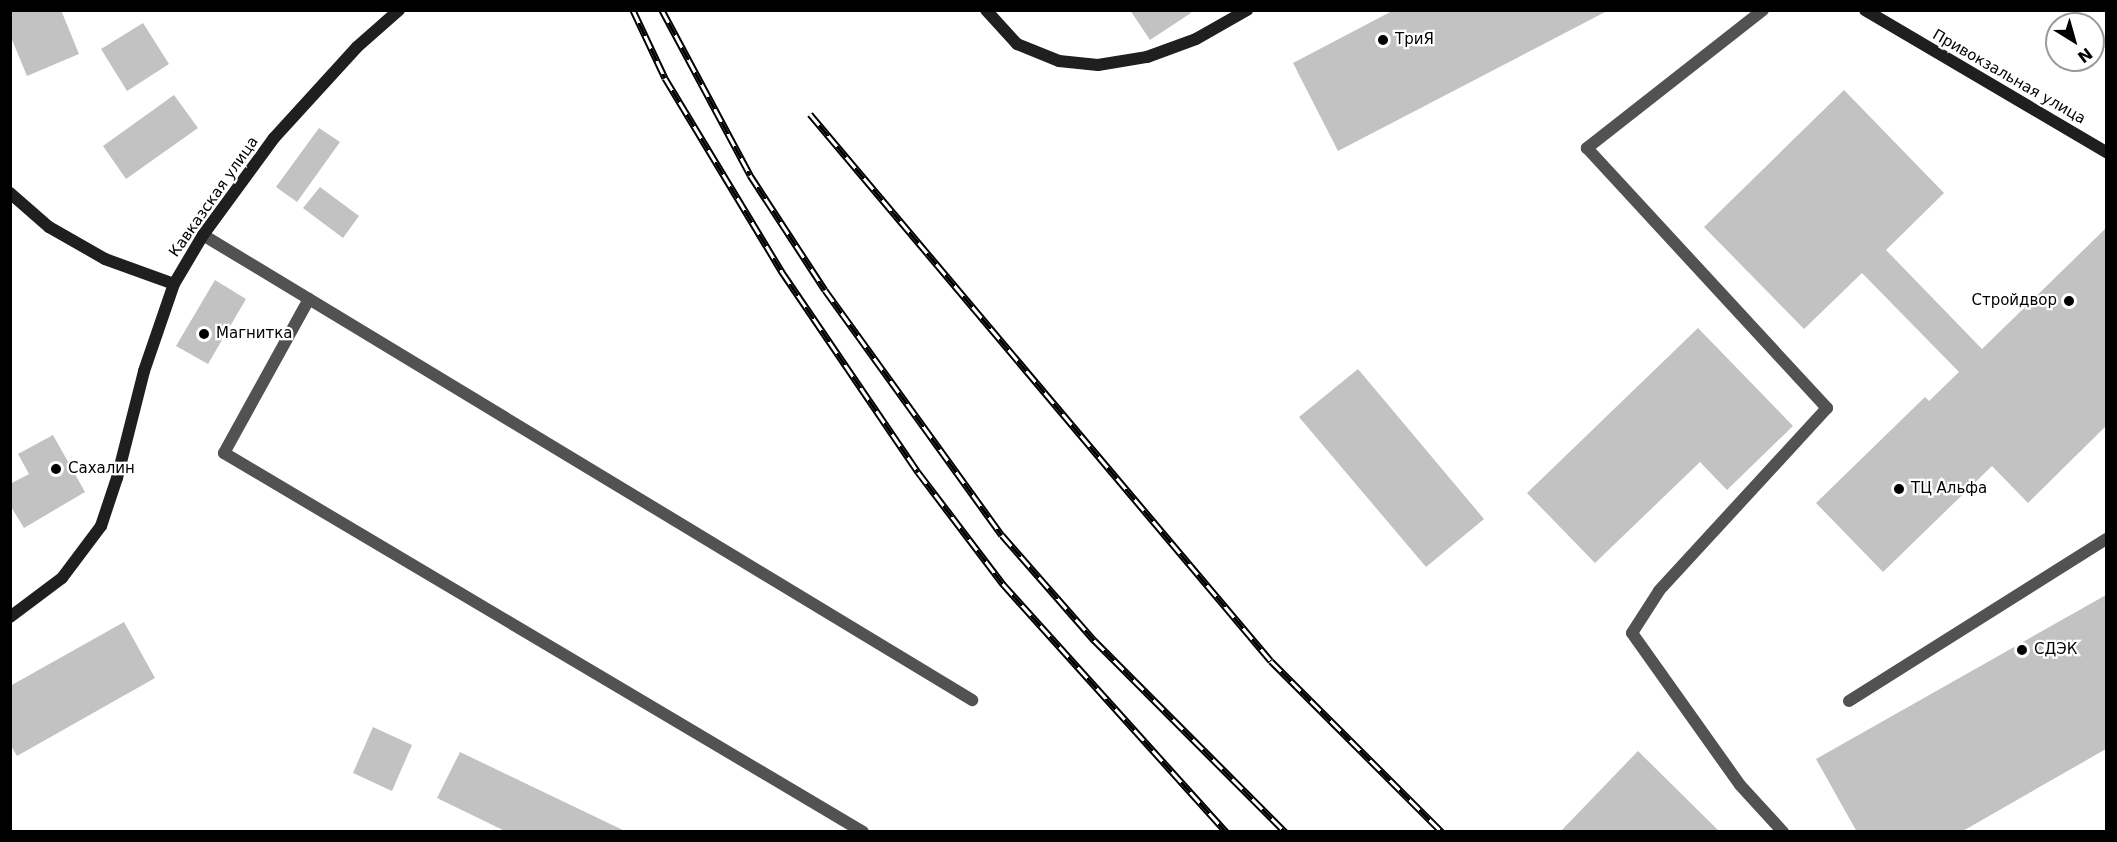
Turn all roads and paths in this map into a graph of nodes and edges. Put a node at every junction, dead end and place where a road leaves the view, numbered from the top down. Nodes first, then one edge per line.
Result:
1 (399, 10) edge
2 (986, 10) edge
3 (1247, 10) edge
4 (1763, 10) edge
5 (1865, 10) edge
6 (2106, 152) edge
7 (10, 193) edge
8 (203, 235) junction
9 (174, 284) junction
10 (309, 299) junction
11 (2106, 539) edge
12 (10, 617) edge
13 (972, 700) dead end
14 (1849, 701) dead end
15 (863, 831) edge
16 (1783, 831) edge

1 - 8 main road, Кавказская улица
2 - 3 main road
4 - 16 lane
5 - 6 main road, Привокзальная улица
7 - 9 main road
8 - 9 main road, Кавказская улица
8 - 10 lane
9 - 12 main road, Кавказская улица
10 - 13 lane
10 - 15 lane
11 - 14 lane

